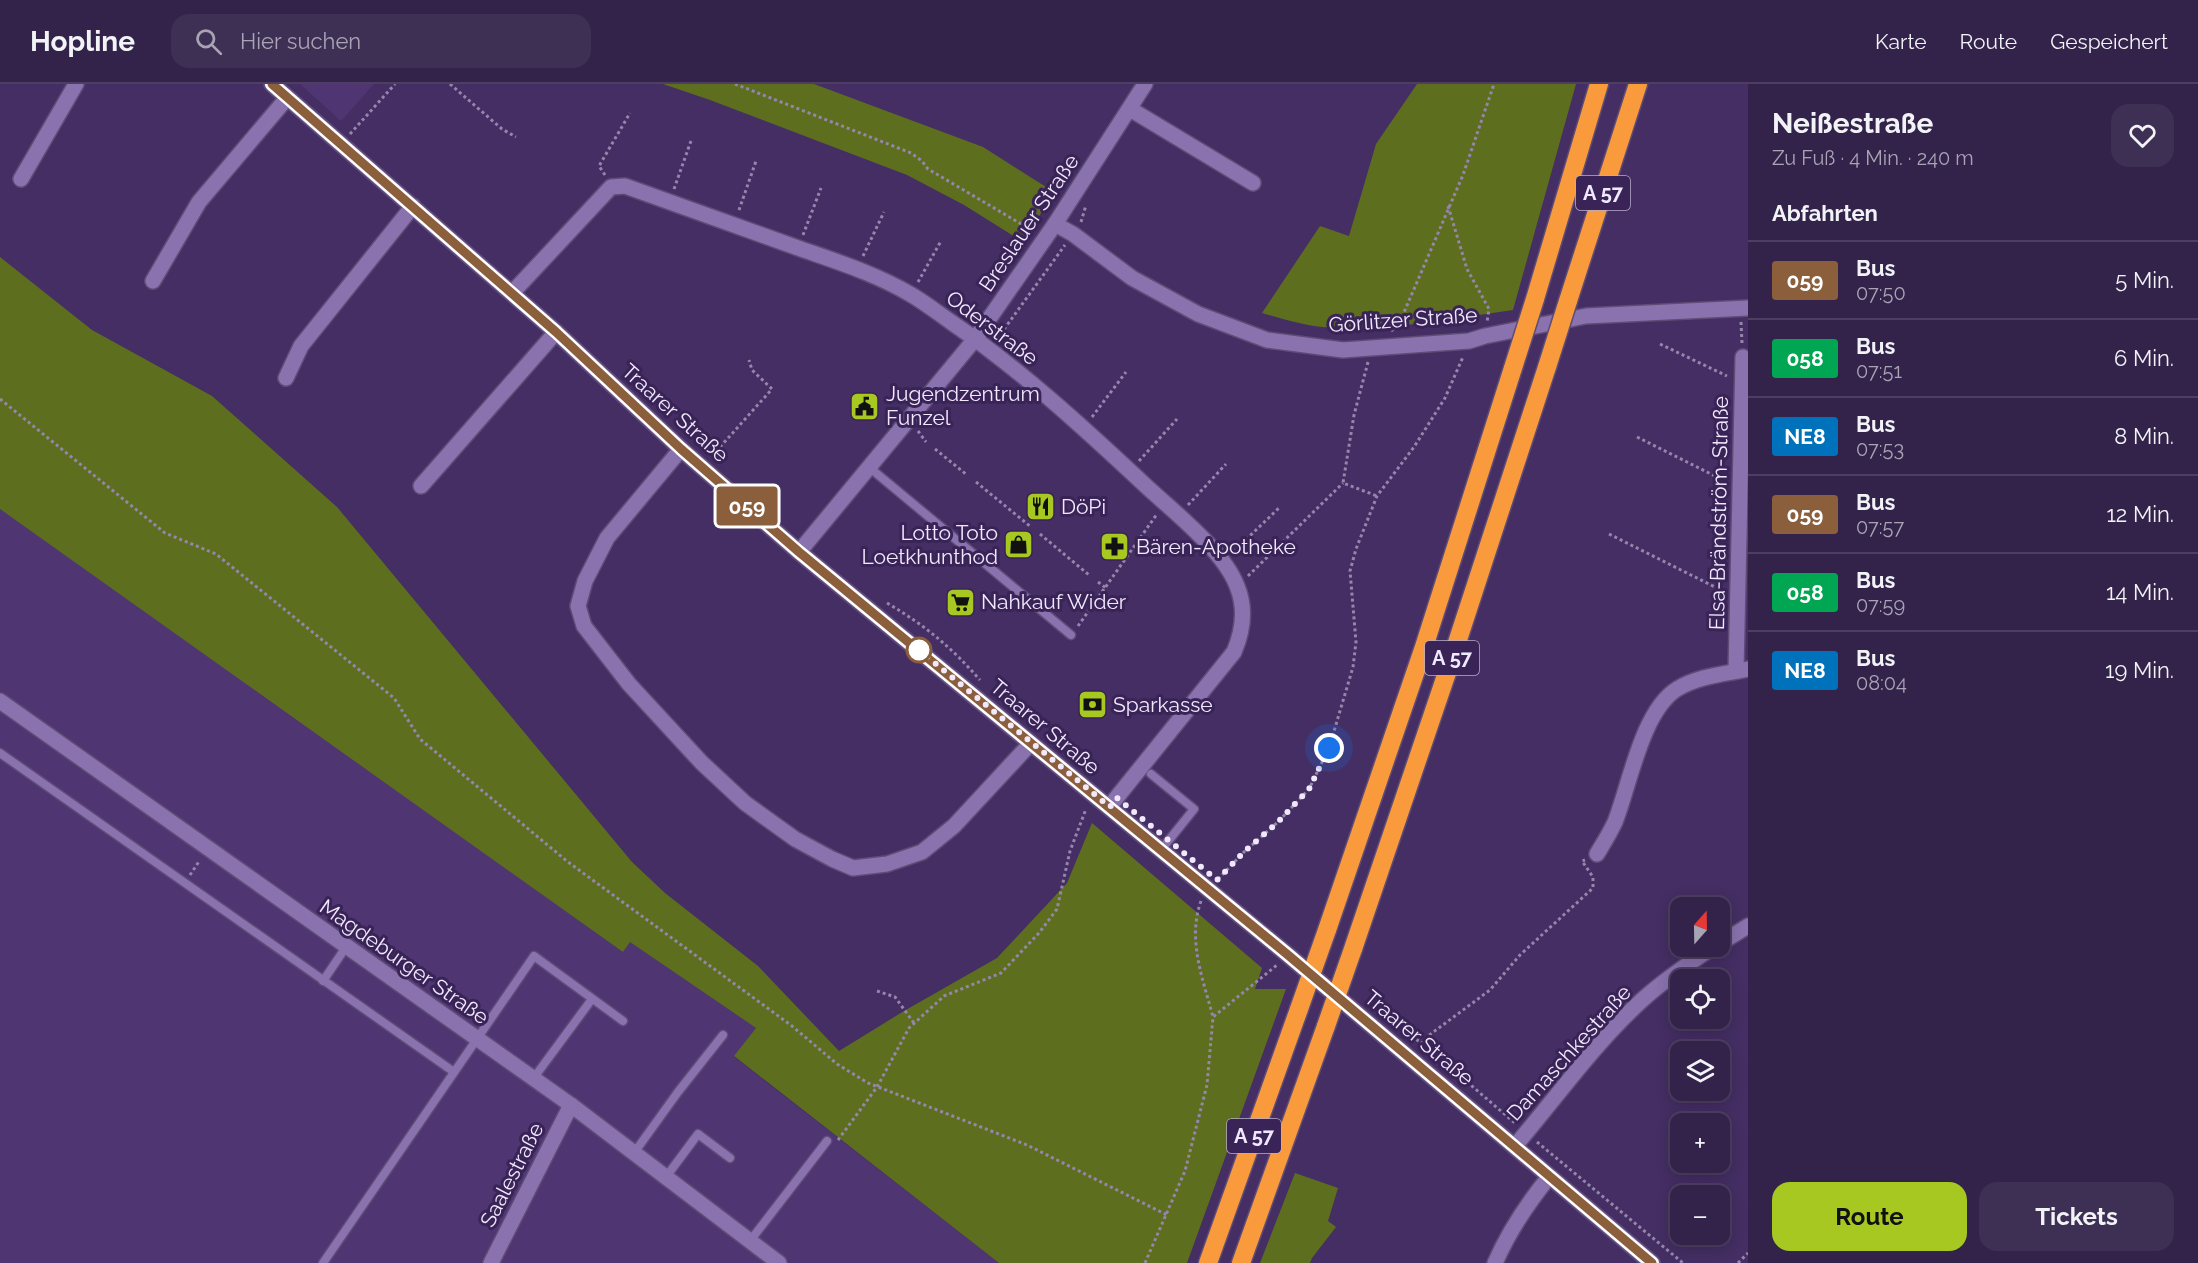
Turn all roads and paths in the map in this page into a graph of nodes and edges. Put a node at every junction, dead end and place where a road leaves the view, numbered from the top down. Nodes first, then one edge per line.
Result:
1 (76, 84) edge
2 (272, 84) edge
3 (395, 84) edge
4 (450, 84) edge
5 (735, 84) edge
6 (1145, 84) edge
7 (1494, 84) edge
8 (1599, 84) edge
9 (1638, 84) edge
10 (288, 98) junction
11 (1130, 109) junction
12 (630, 113) dead end
13 (342, 128) dead end
14 (516, 137) dead end
15 (692, 138) dead end
16 (345, 140) junction
17 (756, 161) dead end
18 (21, 179) dead end
19 (1254, 183) dead end
20 (611, 187) junction
21 (821, 188) dead end
22 (670, 202) junction
23 (413, 206) junction
24 (1448, 206) junction
25 (884, 212) dead end
26 (734, 223) junction
27 (1055, 224) junction
28 (1045, 239) junction
29 (941, 241) dead end
30 (798, 248) junction
31 (857, 269) junction
32 (153, 281) dead end
33 (512, 293) junction
34 (911, 294) junction
35 (1744, 308) edge
36 (556, 332) junction
37 (1485, 336) junction
38 (975, 339) junction
39 (1469, 341) junction
40 (1660, 344) dead end
41 (1372, 347) junction
42 (1743, 357) joint
43 (749, 360) dead end
44 (1126, 372) dead end
45 (286, 378) dead end
46 (1742, 383) junction
47 (0, 399) edge
48 (1177, 418) dead end
49 (1083, 428) junction
50 (1637, 437) dead end
51 (681, 449) junction
52 (935, 449) dead end
53 (1226, 464) dead end
54 (703, 467) junction
55 (870, 468) junction
56 (1130, 471) junction
57 (967, 475) dead end
58 (976, 482) dead end
59 (1343, 483) junction
60 (421, 486) dead end
61 (1740, 488) junction
62 (1377, 496) junction
63 (1165, 503) junction
64 (1280, 507) dead end
65 (1178, 515) junction
66 (1031, 527) dead end
67 (1040, 534) dead end
68 (1608, 534) dead end
69 (799, 552) junction
70 (1224, 562) junction
71 (1089, 575) dead end
72 (1098, 582) dead end
73 (1237, 586) junction
74 (1106, 588) junction
75 (1738, 598) junction
76 (884, 601) dead end
77 (1071, 635) joint
78 (1742, 670) edge
79 (982, 682) dead end
80 (0, 701) edge
81 (1031, 743) junction
82 (0, 753) edge
83 (1152, 774) dead end
84 (1092, 793) junction
85 (1110, 807) junction
86 (208, 849) junction
87 (1161, 850) junction
88 (1597, 854) joint
89 (185, 883) junction
90 (1209, 890) junction
91 (1748, 926) edge
92 (1730, 937) edge
93 (346, 947) junction
94 (1288, 955) junction
95 (1698, 957) edge
96 (323, 981) junction
97 (877, 991) dead end
98 (592, 999) junction
99 (1213, 1017) junction
100 (623, 1021) dead end
101 (914, 1023) junction
102 (1405, 1033) dead end
103 (723, 1035) dead end
104 (477, 1039) junction
105 (1422, 1043) junction
106 (1409, 1058) junction
107 (454, 1072) junction
108 (533, 1079) junction
109 (877, 1087) junction
110 (571, 1106) junction
111 (1526, 1133) junction
112 (832, 1142) joint
113 (1515, 1146) junction
114 (634, 1153) junction
115 (730, 1158) dead end
116 (666, 1177) junction
117 (1549, 1177) junction
118 (1167, 1215) junction
119 (750, 1241) junction
120 (1748, 1253) edge
121 (323, 1263) edge
122 (491, 1263) edge
123 (779, 1263) edge
124 (1145, 1263) edge
125 (1208, 1263) edge
126 (1241, 1263) edge
127 (1495, 1263) edge
128 (1652, 1263) edge
129 (1683, 1263) edge
130 (1738, 1263) edge

1 - 18 street
2 - 10 street, Traarer Straße
3 - 16 path
4 - 14 path
5 - 28 path
6 - 11 street, Breslauer Straße
7 - 24 path
8 - 125 highway, A 57, bridge
9 - 126 highway, A 57, bridge
10 - 16 street, Traarer Straße
10 - 32 street
11 - 19 street
11 - 27 street, Breslauer Straße
12 - 20 path
13 - 16 path
15 - 22 path
16 - 23 street, Traarer Straße
17 - 26 path
20 - 22 street, Oderstraße
20 - 33 street
21 - 30 path
22 - 26 street, Oderstraße
23 - 33 street, Traarer Straße
23 - 45 street
24 - 37 path
24 - 41 path
25 - 31 path
26 - 30 street, Oderstraße
27 - 28 street, Breslauer Straße
27 - 41 street, Görlitzer Straße
28 - 38 street, Breslauer Straße
29 - 34 path
30 - 31 street, Oderstraße
31 - 34 street, Oderstraße
33 - 36 street, Traarer Straße
34 - 38 street, Oderstraße
35 - 37 street, Görlitzer Straße
35 - 42 path
36 - 51 street, Traarer Straße
36 - 60 street
37 - 39 street, Görlitzer Straße
38 - 49 street, Oderstraße
38 - 55 street, Breslauer Straße
39 - 41 street, Görlitzer Straße
39 - 62 path
40 - 46 path
41 - 59 path
42 - 46 street, Elsa-Brändström-Straße
43 - 54 path
44 - 49 path
46 - 61 street, Elsa-Brändström-Straße
47 - 109 path
48 - 56 path
49 - 56 street, Oderstraße
50 - 61 path
51 - 54 street, Traarer Straße
51 - 81 street
52 - 57 path
53 - 65 path
54 - 69 street, Traarer Straße
55 - 69 street, Breslauer Straße
55 - 77 lane
56 - 63 street, Oderstraße
58 - 66 path
59 - 62 path
59 - 73 path
61 - 75 street, Elsa-Brändström-Straße
62 - 90 path
63 - 65 street, Oderstraße
63 - 74 path
64 - 70 path
65 - 70 street, Oderstraße
67 - 71 path
68 - 75 path
69 - 81 street, Traarer Straße
70 - 73 street, Oderstraße
72 - 74 path
73 - 85 street, Oderstraße
74 - 77 path
75 - 78 street, Elsa-Brändström-Straße
76 - 79 path
78 - 88 street
80 - 86 street, Magdeburger Straße
81 - 84 street, Traarer Straße
82 - 89 lane
83 - 87 lane
84 - 85 street, Traarer Straße
84 - 101 path
85 - 87 street, Traarer Straße
86 - 89 path
86 - 93 street, Magdeburger Straße
87 - 90 street, Traarer Straße
88 - 105 path
89 - 96 lane
90 - 94 street, Traarer Straße
90 - 99 path
91 - 92 street
93 - 96 lane
93 - 104 street, Magdeburger Straße
94 - 99 path
94 - 106 street, Traarer Straße
95 - 111 street, Damaschkestraße
96 - 107 lane
97 - 101 path
98 - 100 lane
98 - 104 lane
98 - 108 lane
99 - 118 path
101 - 109 path
102 - 105 path
103 - 114 lane
104 - 107 lane
104 - 108 street, Magdeburger Straße
105 - 106 path
105 - 111 path
106 - 113 street, Traarer Straße
107 - 121 lane
108 - 110 street, Magdeburger Straße
109 - 112 path
109 - 118 path
110 - 114 street, Magdeburger Straße
110 - 122 street, Saalestraße
111 - 113 street, Damaschkestraße
111 - 129 path
112 - 119 lane
113 - 117 street, Traarer Straße
114 - 116 street, Magdeburger Straße
115 - 116 lane
116 - 119 street, Magdeburger Straße
117 - 127 street
117 - 128 street, Traarer Straße
118 - 124 path
119 - 123 street, Magdeburger Straße
120 - 130 path

